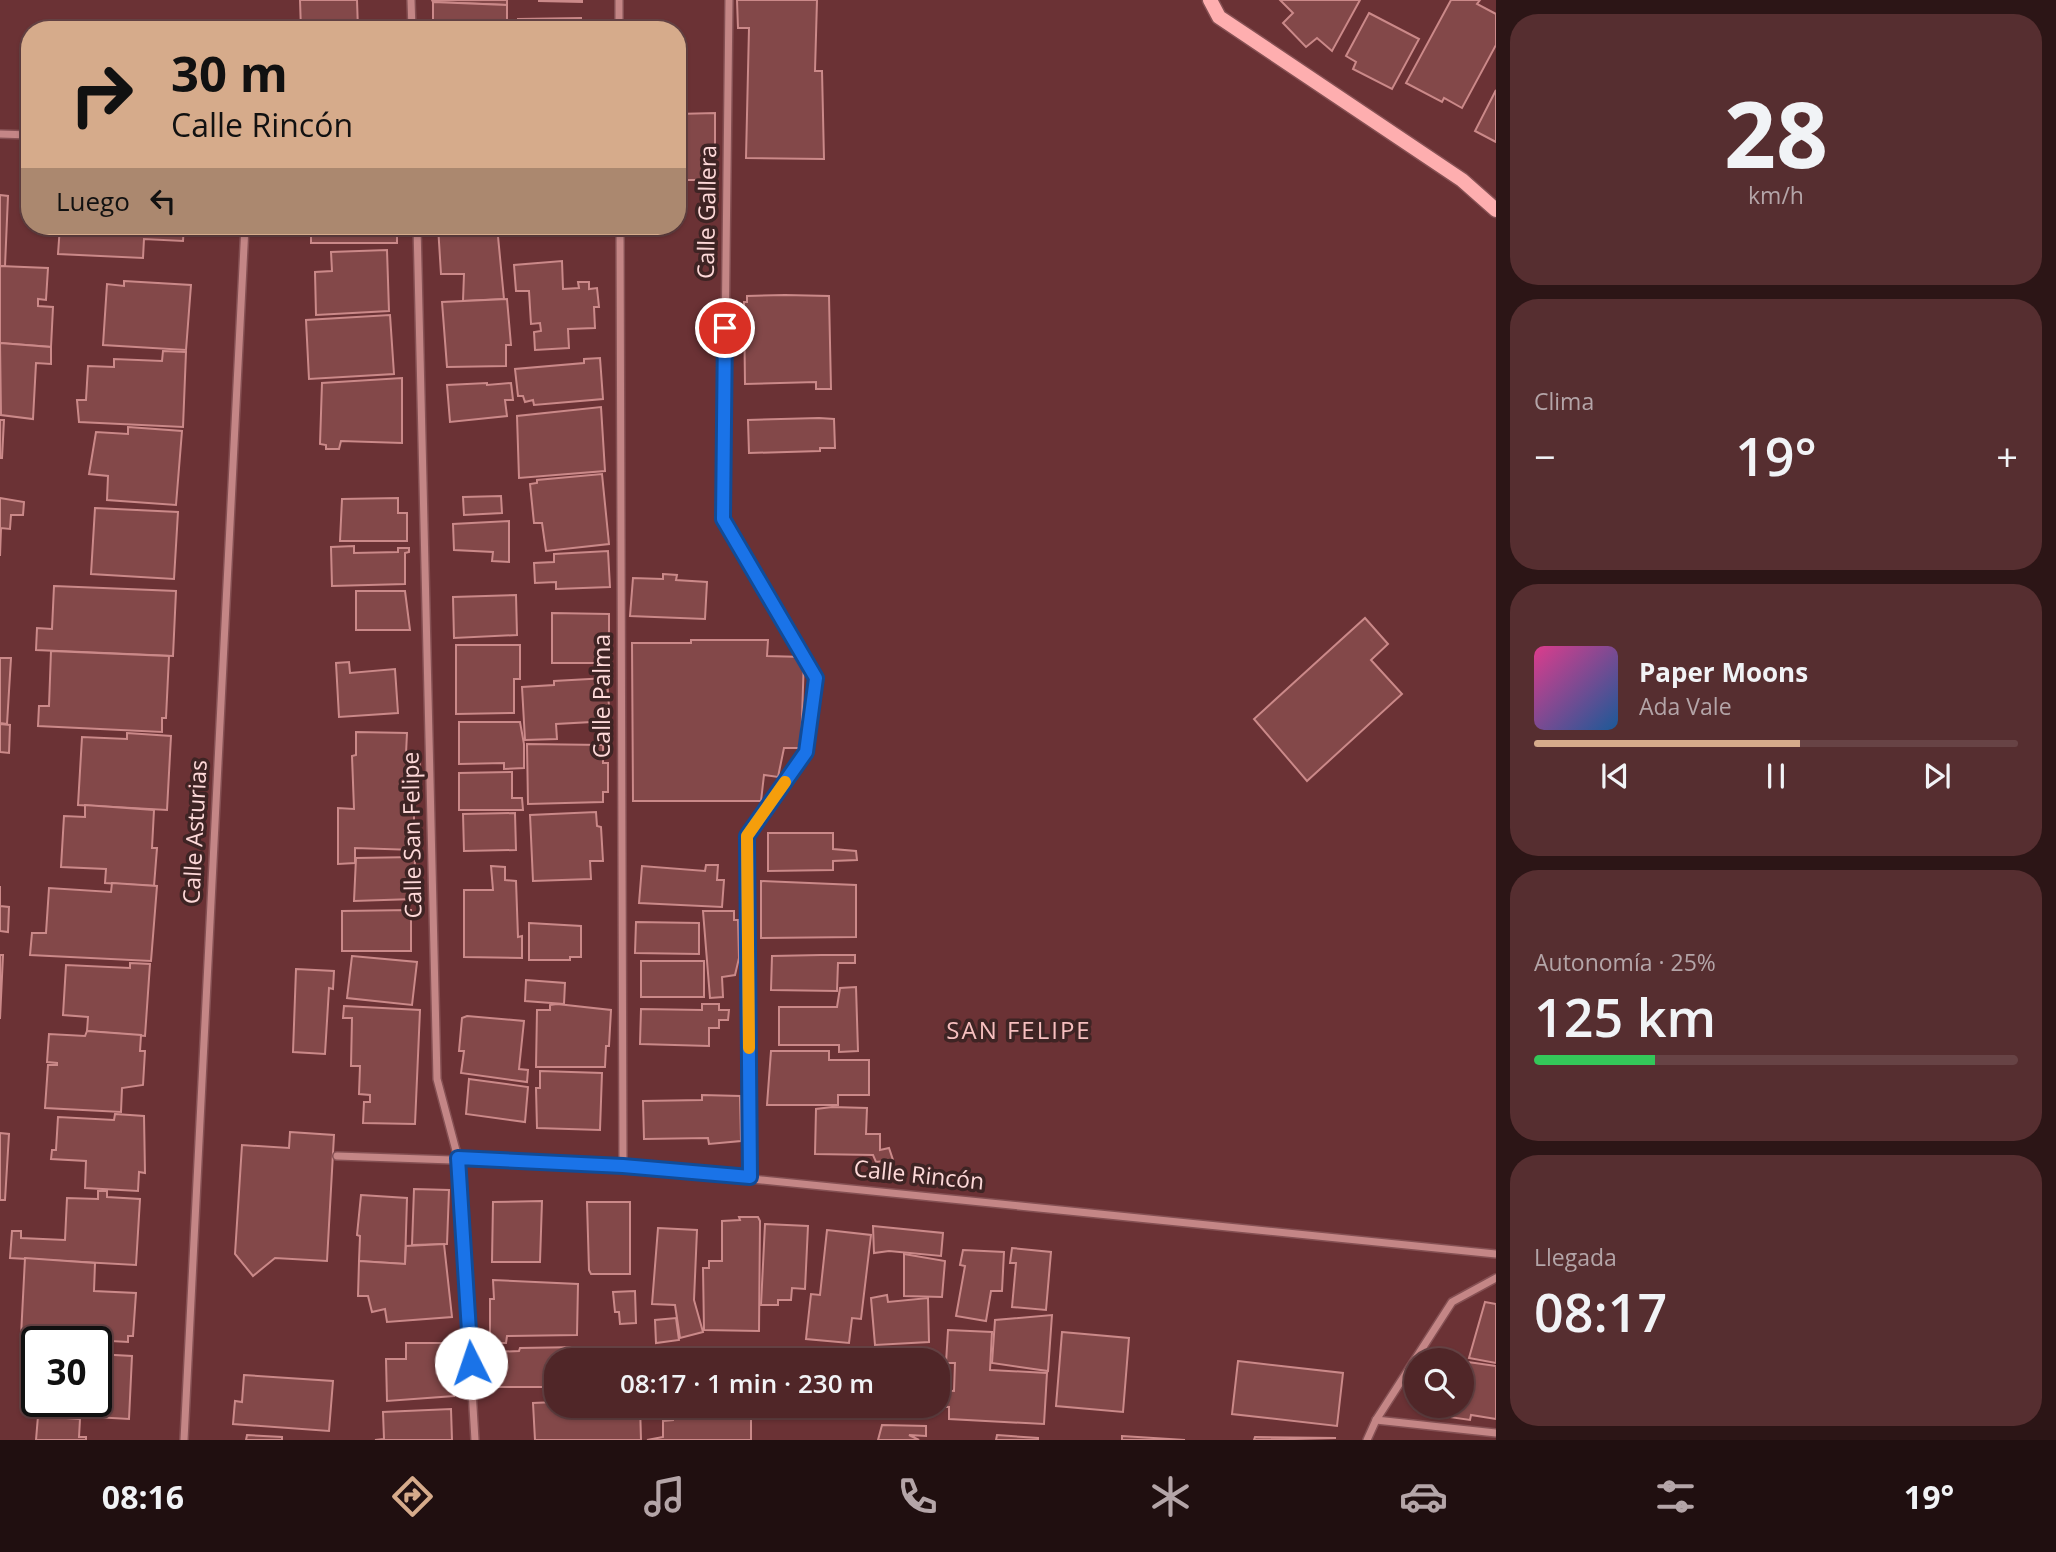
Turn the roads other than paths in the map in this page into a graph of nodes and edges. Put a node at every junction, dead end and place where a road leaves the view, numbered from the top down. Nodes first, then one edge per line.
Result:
1 (411, 0) edge
2 (619, 0) edge
3 (729, 0) edge
4 (1210, 0) edge
5 (412, 21) edge
6 (619, 21) edge
7 (0, 134) edge
8 (21, 135) edge
9 (1496, 210) edge
10 (245, 235) edge
11 (417, 235) edge
12 (620, 235) edge
13 (337, 1156) dead end
14 (458, 1158) junction
15 (623, 1166) junction
16 (750, 1177) junction
17 (1496, 1254) edge
18 (1496, 1278) edge
19 (1376, 1420) junction
20 (1496, 1433) edge
21 (184, 1440) edge
22 (475, 1440) edge
23 (1367, 1440) edge

1 - 5 street
2 - 6 street
3 - 16 street, Calle Gallera
4 - 9 street
7 - 8 street
10 - 21 street, Calle Asturias
11 - 14 street, Calle San Felipe
12 - 15 street, Calle Palma
13 - 14 street, Calle Rincón
14 - 15 street, Calle Rincón
14 - 22 street, Calle San Felipe
15 - 16 street, Calle Rincón
16 - 17 street, Calle Rincón
18 - 19 street
19 - 20 street
19 - 23 street

